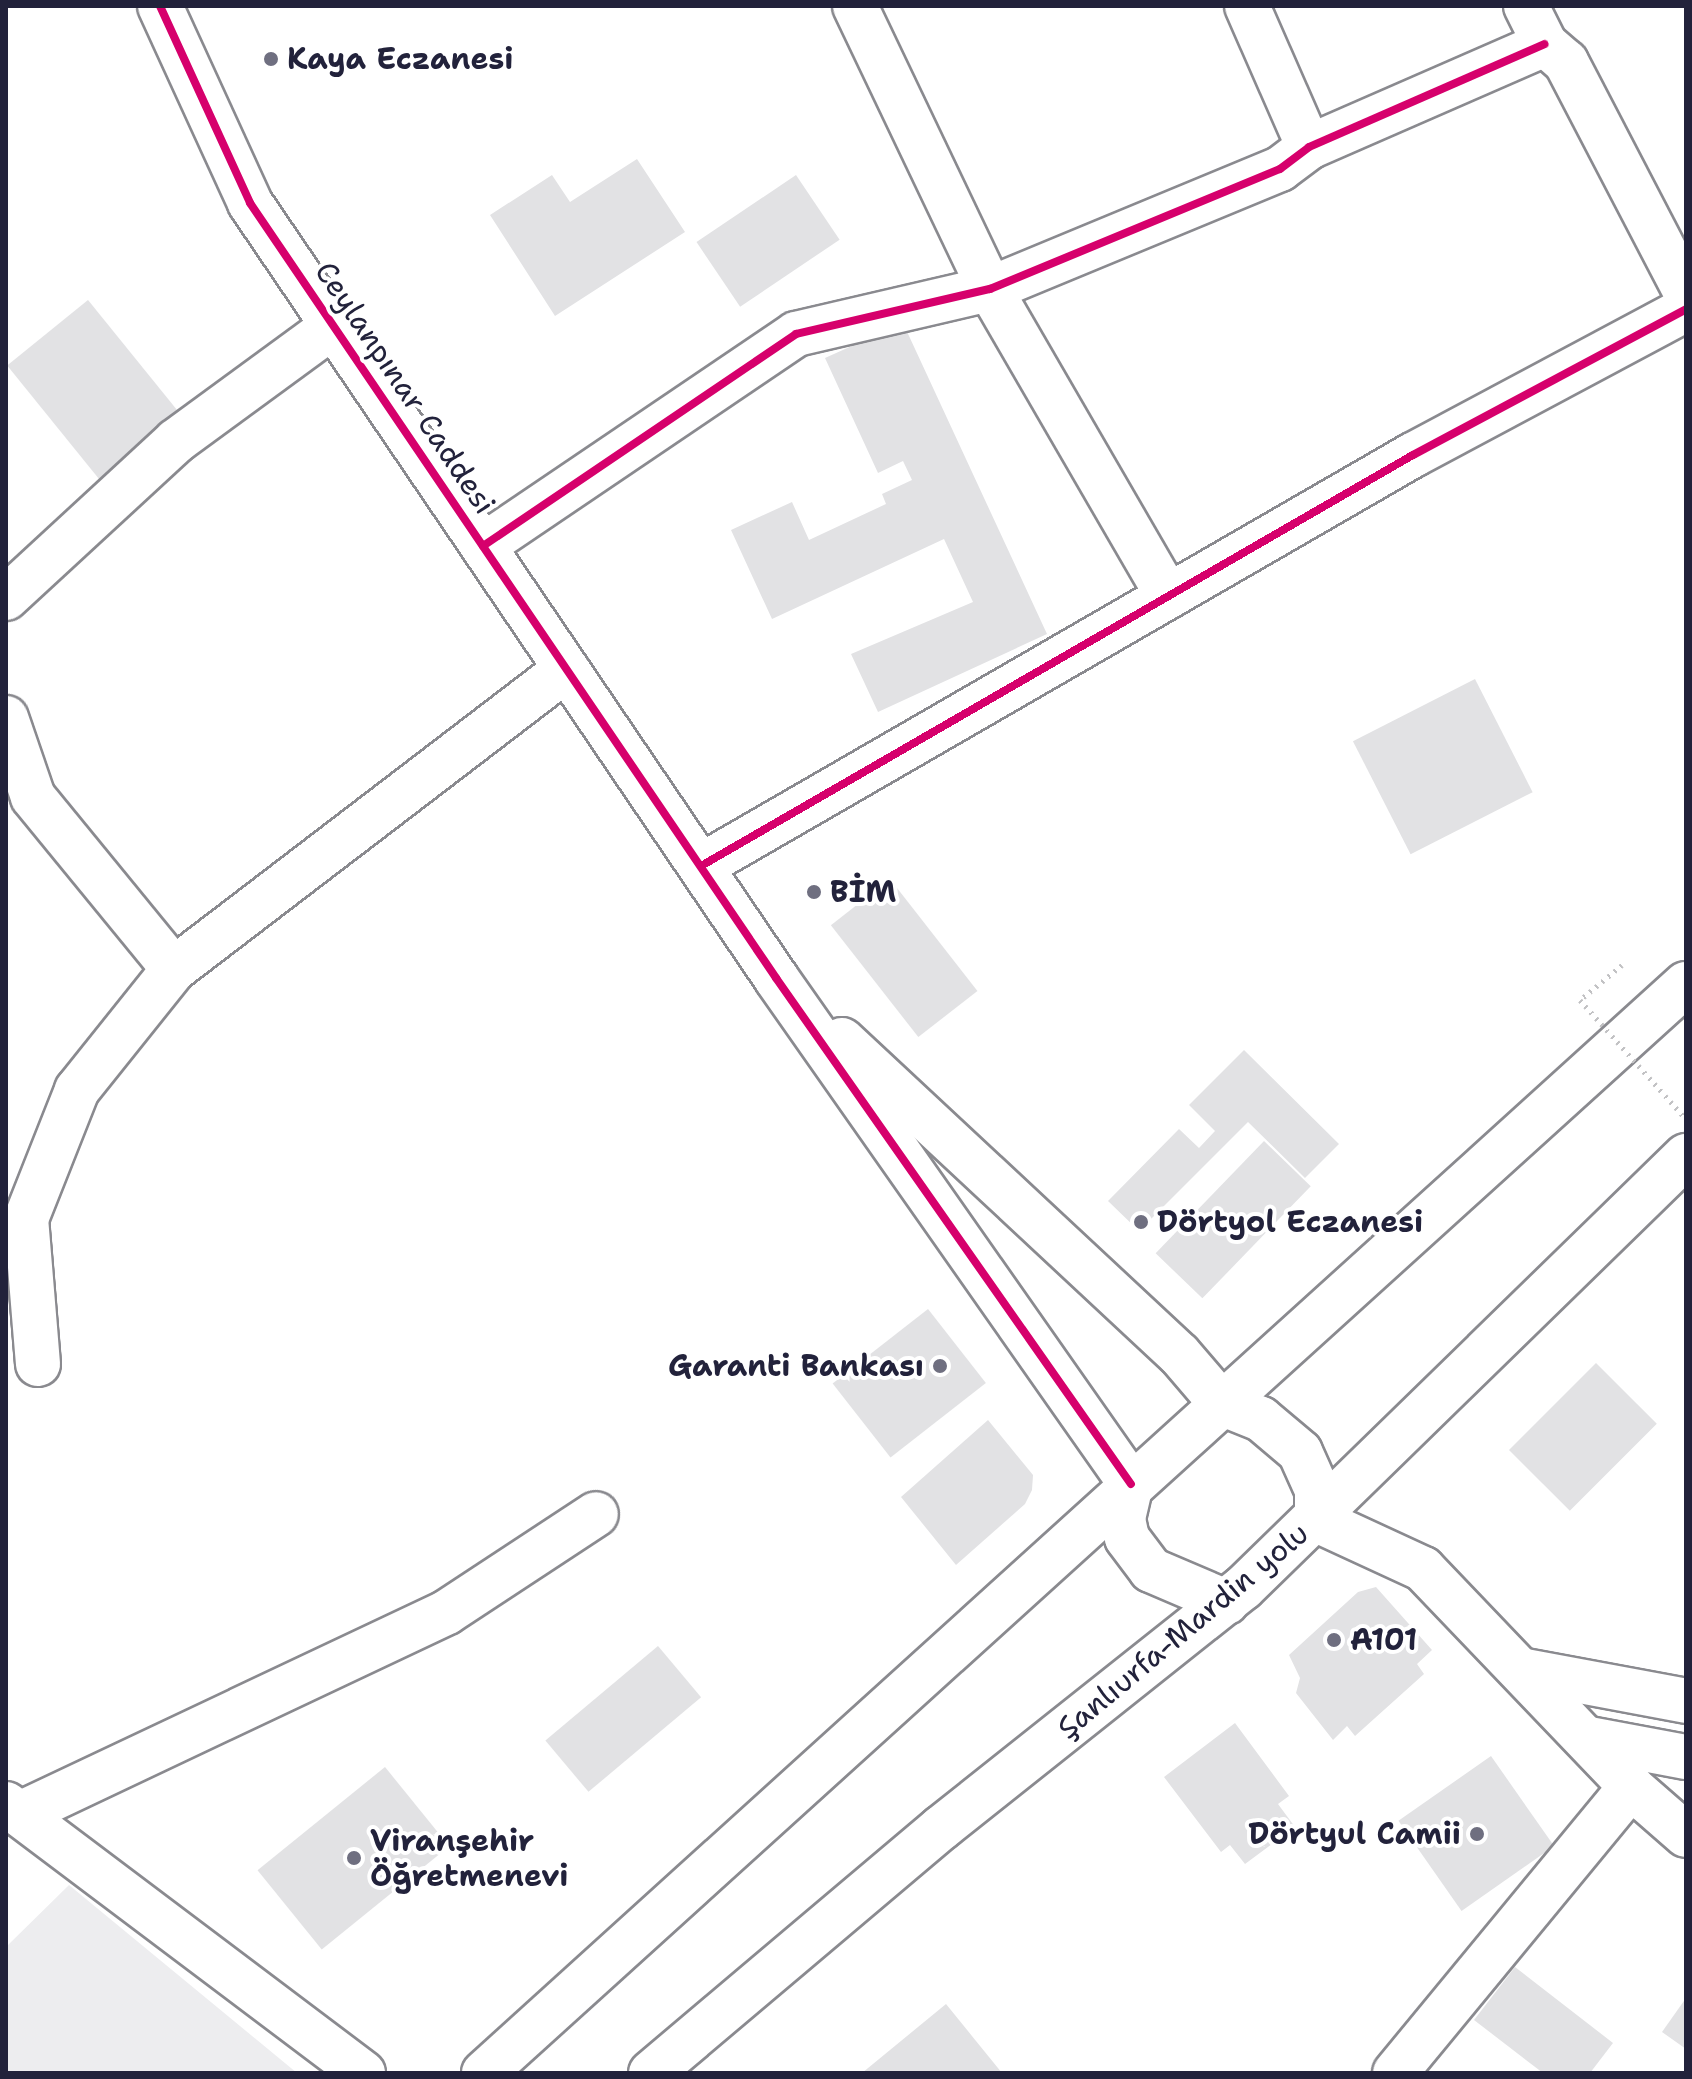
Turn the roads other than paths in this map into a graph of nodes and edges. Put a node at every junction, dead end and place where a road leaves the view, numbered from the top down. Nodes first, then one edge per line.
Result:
1 (160, 6) edge
2 (855, 6) edge
3 (1247, 6) edge
4 (1526, 6) edge
5 (1545, 44) junction
6 (1309, 147) junction
7 (990, 289) junction
8 (1686, 293) edge
9 (1686, 309) edge
10 (333, 326) junction
11 (483, 546) junction
12 (1168, 596) junction
13 (6, 598) edge
14 (566, 669) junction
15 (6, 718) edge
16 (701, 866) junction
17 (174, 969) junction
18 (776, 978) junction
19 (1686, 984) edge
20 (1686, 1156) edge
21 (16, 1226) edge
22 (38, 1364) dead end
23 (1221, 1403) junction
24 (1131, 1484) junction
25 (596, 1514) dead end
26 (1317, 1520) junction
27 (1226, 1602) junction
28 (1526, 1671) junction
29 (1686, 1701) edge
30 (1590, 1739) junction
31 (1686, 1757) edge
32 (1631, 1787) junction
33 (13, 1809) edge
34 (1686, 1835) edge
35 (363, 2073) edge
36 (484, 2073) edge
37 (651, 2073) edge
38 (1395, 2073) edge

1 - 10 main road, Ceylanpınar Caddesi
2 - 7 main road
3 - 6 main road
4 - 5 main road
5 - 6 main road
5 - 8 main road
6 - 7 main road
7 - 11 main road
7 - 12 main road
9 - 12 main road
10 - 11 main road, Ceylanpınar Caddesi
10 - 13 main road
11 - 14 main road, Ceylanpınar Caddesi
12 - 16 main road
14 - 16 main road, Ceylanpınar Caddesi
14 - 17 main road
15 - 17 main road
16 - 18 main road, Ceylanpınar Caddesi
17 - 21 main road
18 - 23 main road
18 - 24 main road
19 - 23 main road
20 - 26 main road, Şanlıurfa-Mardin yolu
21 - 22 main road
23 - 24 main road
23 - 26 main road
24 - 27 main road
24 - 36 main road
25 - 33 main road
26 - 27 main road, Şanlıurfa-Mardin yolu
26 - 28 main road
27 - 37 main road, Şanlıurfa-Mardin yolu
28 - 29 main road
28 - 30 main road
30 - 31 main road
30 - 32 main road
32 - 34 main road
32 - 38 main road
33 - 35 main road

